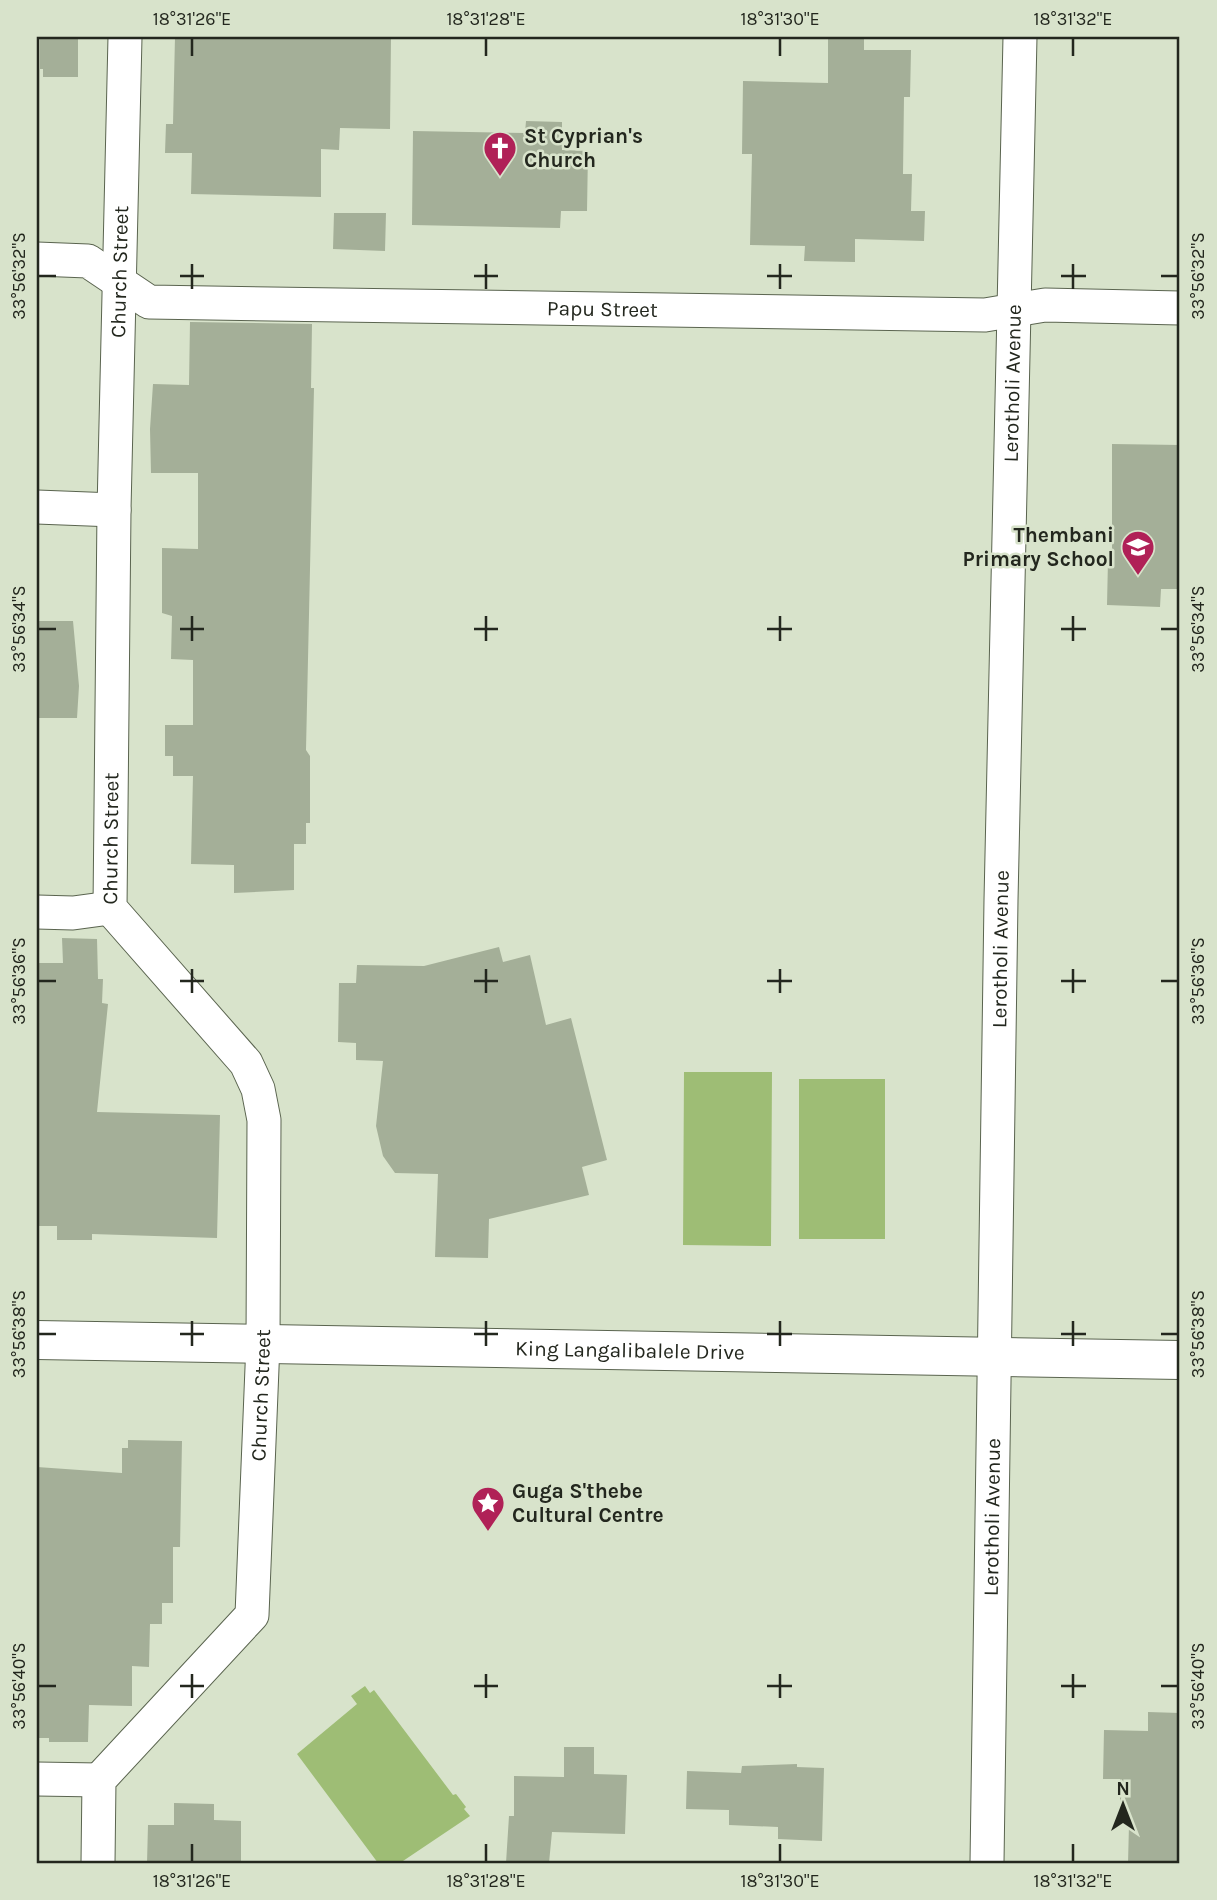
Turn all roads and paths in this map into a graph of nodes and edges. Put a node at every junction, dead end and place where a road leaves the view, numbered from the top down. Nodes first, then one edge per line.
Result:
1 (125, 37) edge
2 (1020, 37) edge
3 (37, 259) edge
4 (120, 282) junction
5 (1180, 308) edge
6 (1014, 310) junction
7 (37, 507) edge
8 (114, 510) junction
9 (110, 908) junction
10 (37, 912) edge
11 (37, 1340) edge
12 (262, 1343) junction
13 (994, 1358) junction
14 (1180, 1360) edge
15 (37, 1779) edge
16 (99, 1780) junction
17 (98, 1863) edge
18 (987, 1863) edge

1 - 4 street, Church Street
2 - 6 street, Lerotholi Avenue
3 - 4 street, Papu Street
4 - 6 street, Papu Street
4 - 8 street, Church Street
5 - 6 street, Papu Street
6 - 13 street, Lerotholi Avenue
7 - 8 street
8 - 9 street, Church Street
9 - 10 street
9 - 12 street, Church Street
11 - 12 street, King Langalibalele Drive
12 - 13 street, King Langalibalele Drive
12 - 16 street, Church Street
13 - 14 street, King Langalibalele Drive
13 - 18 street, Lerotholi Avenue
15 - 16 street
16 - 17 street

